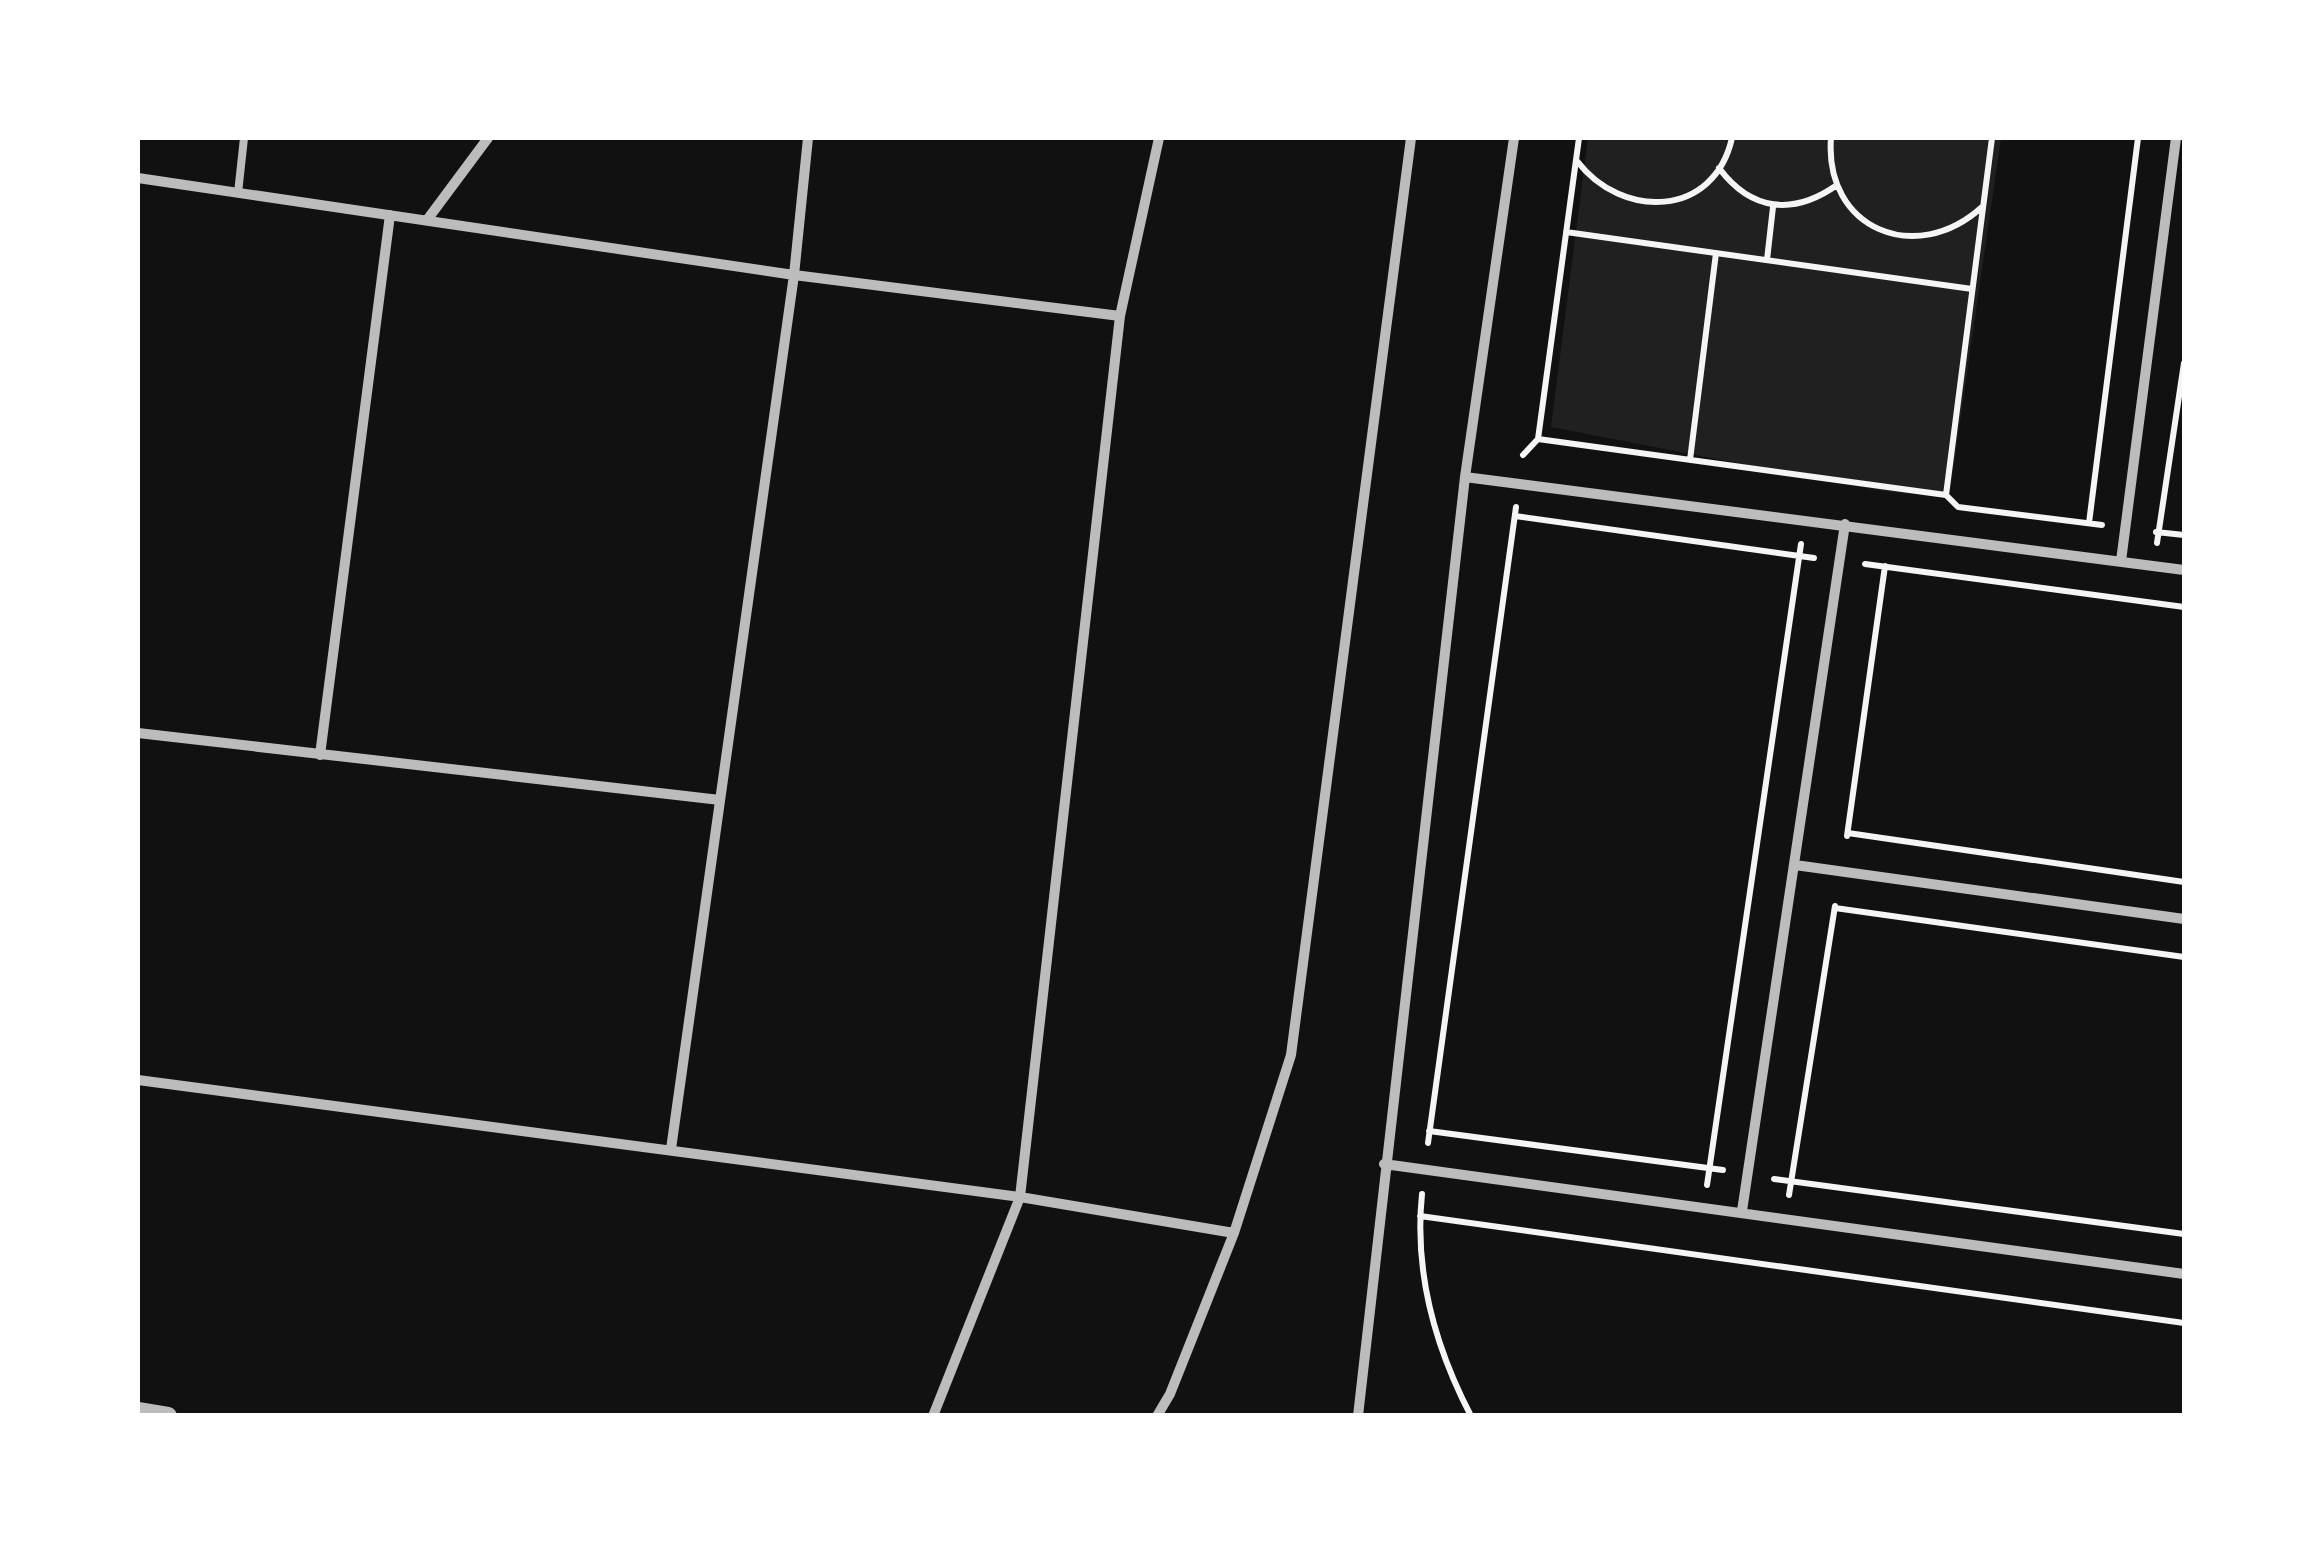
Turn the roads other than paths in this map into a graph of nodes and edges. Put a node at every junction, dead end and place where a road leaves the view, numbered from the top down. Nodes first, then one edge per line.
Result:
1 (244, 138) edge
2 (488, 138) edge
3 (808, 138) edge
4 (1159, 138) edge
5 (1410, 138) edge
6 (1514, 138) edge
7 (2176, 138) edge
8 (138, 178) edge
9 (238, 193) junction
10 (390, 215) junction
11 (427, 220) junction
12 (794, 274) junction
13 (1120, 316) junction
14 (1465, 477) junction
15 (1845, 524) junction
16 (2121, 561) junction
17 (2184, 570) edge
18 (138, 733) edge
19 (320, 754) junction
20 (720, 800) junction
21 (1795, 865) junction
22 (2184, 919) edge
23 (138, 1080) edge
24 (671, 1150) junction
25 (1384, 1164) junction
26 (1020, 1197) junction
27 (1742, 1211) junction
28 (1234, 1233) junction
29 (2184, 1274) edge
30 (138, 1411) edge
31 (168, 1416) edge
32 (933, 1416) edge
33 (1156, 1416) edge
34 (1358, 1416) edge

1 - 9 lane
2 - 11 street
3 - 12 street
4 - 13 street
5 - 28 street
6 - 14 street
7 - 16 street
8 - 9 street
9 - 10 street
10 - 11 street
10 - 19 street
11 - 12 street
12 - 13 street
12 - 20 street
13 - 26 street
14 - 15 street
14 - 25 street
15 - 16 street
15 - 21 street
16 - 17 street
18 - 19 street
19 - 20 street
20 - 24 street
21 - 22 street
21 - 27 street
23 - 24 street
24 - 26 street
25 - 27 street
25 - 34 street
26 - 28 street
26 - 32 street
27 - 29 street
28 - 33 street
30 - 31 street

